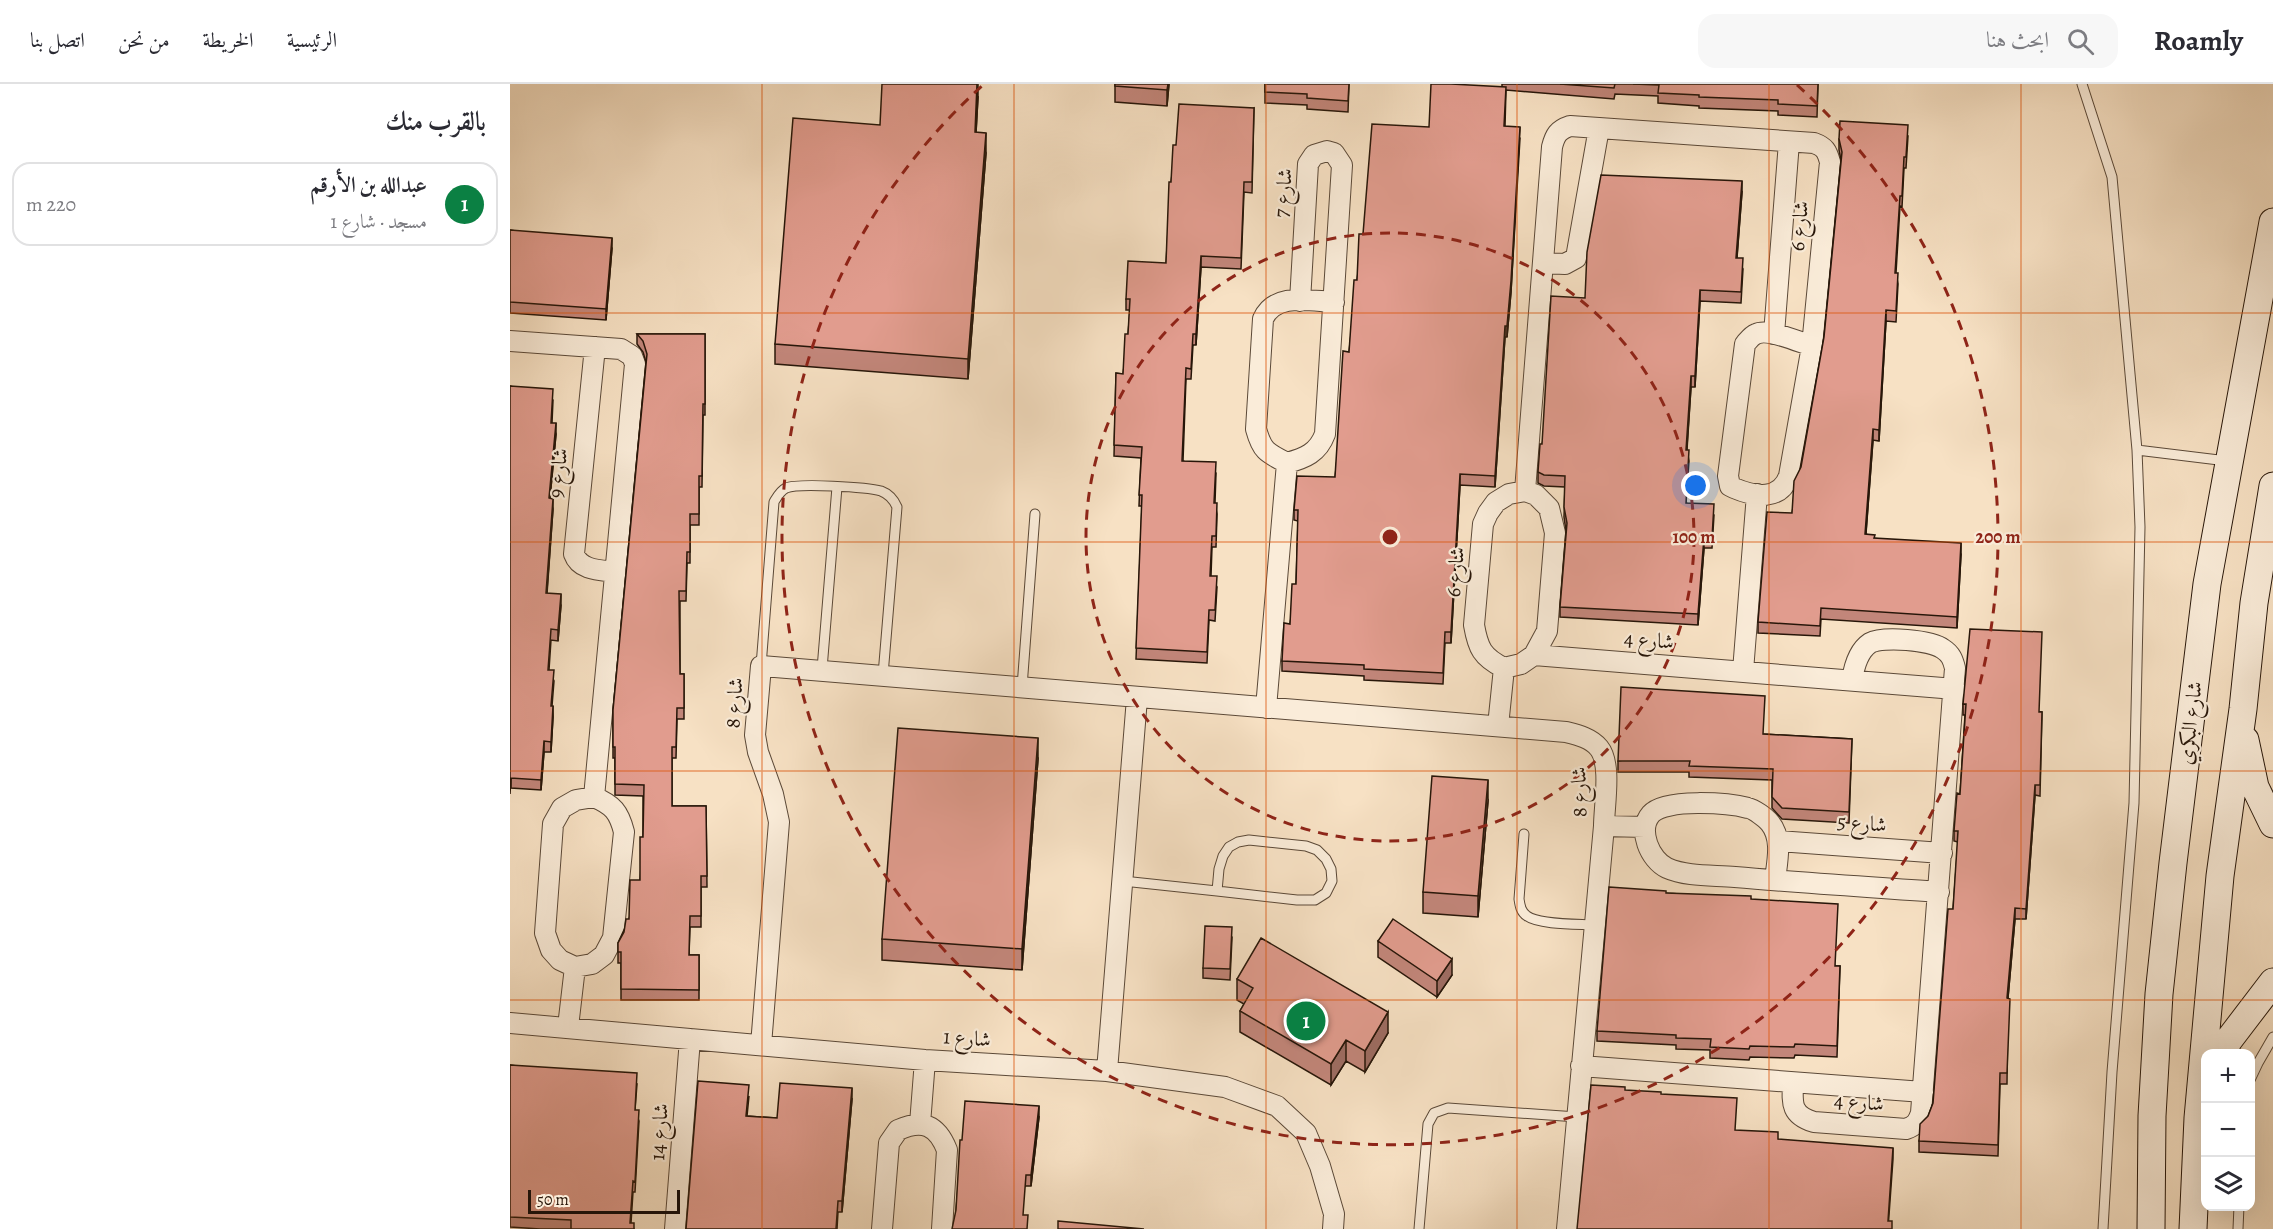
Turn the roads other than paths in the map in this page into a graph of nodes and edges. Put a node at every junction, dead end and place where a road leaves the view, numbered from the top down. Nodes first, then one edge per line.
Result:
1 (2082, 84) edge
2 (1599, 128) junction
3 (1789, 141) junction
4 (2273, 222) edge
5 (1543, 263) junction
6 (1300, 301) junction
7 (1334, 302) junction
8 (1774, 334) junction
9 (510, 341) edge
10 (1812, 346) junction
11 (595, 347) junction
12 (2137, 450) junction
13 (2229, 462) junction
14 (1287, 463) junction
15 (837, 487) junction
16 (1525, 491) junction
17 (1757, 494) junction
18 (2272, 495) edge
19 (1035, 514) dead end
20 (616, 572) junction
21 (1534, 656) junction
22 (761, 666) junction
23 (1504, 668) junction
24 (822, 669) junction
25 (1743, 671) junction
26 (883, 675) junction
27 (1852, 680) junction
28 (1022, 687) junction
29 (1955, 689) junction
30 (1137, 698) junction
31 (1266, 708) junction
32 (2243, 709) junction
33 (1498, 726) junction
34 (594, 797) junction
35 (2273, 824) edge
36 (1604, 826) junction
37 (1645, 827) junction
38 (1524, 834) dead end
39 (1778, 841) junction
40 (1942, 853) junction
41 (1775, 880) junction
42 (1123, 881) junction
43 (1217, 891) junction
44 (1939, 892) junction
45 (1594, 925) junction
46 (575, 967) junction
47 (2273, 982) edge
48 (510, 1023) edge
49 (568, 1027) junction
50 (2273, 1037) edge
51 (690, 1039) junction
52 (761, 1045) junction
53 (2225, 1049) edge
54 (926, 1060) junction
55 (1581, 1066) junction
56 (2255, 1069) edge
57 (1107, 1071) junction
58 (1793, 1083) junction
59 (1923, 1092) junction
60 (2202, 1103) edge
61 (1577, 1117) junction
62 (2201, 1122) edge
63 (920, 1124) junction
64 (2239, 1211) edge
65 (675, 1229) edge
66 (882, 1229) edge
67 (942, 1229) edge
68 (1334, 1229) edge
69 (1419, 1229) edge
70 (1567, 1229) edge
71 (2103, 1229) edge
72 (2151, 1229) edge
73 (2193, 1229) edge
74 (2238, 1229) edge

1 - 12 lane
2 - 3 street, شارع 6
2 - 5 street
2 - 5 street, شارع 6
3 - 8 street, شارع 6
3 - 10 street, شارع 6
4 - 13 main road, شارع البكري
5 - 16 street, شارع 6
6 - 7 street
6 - 7 street, شارع 7
6 - 14 street
7 - 14 street, شارع 7
8 - 10 street
8 - 17 street
9 - 11 street
10 - 17 street, شارع 6
11 - 20 street
11 - 20 street, شارع 9
12 - 13 lane
12 - 71 lane
13 - 72 main road, شارع البكري
14 - 31 street
15 - 22 lane
15 - 24 lane
15 - 26 lane
16 - 21 street
16 - 23 street, شارع 6
17 - 25 street
18 - 32 main road
19 - 28 lane
20 - 34 street
21 - 23 street, شارع 4
21 - 25 street, شارع 4
22 - 24 street, شارع 8
22 - 52 street, شارع 8
23 - 33 street
24 - 26 street, شارع 8
25 - 27 street, شارع 4
26 - 28 street, شارع 8
27 - 29 street, شارع 4
27 - 29 street, شارع 4
28 - 30 street, شارع 8
29 - 40 street, شارع 4
30 - 31 street, شارع 8
30 - 42 street
31 - 33 street, شارع 8
32 - 35 main road
32 - 60 main road
33 - 36 street, شارع 8
34 - 46 street
34 - 46 street
36 - 37 street
36 - 45 street, شارع 8
37 - 39 street
37 - 41 street
38 - 45 lane
39 - 40 street, شارع 5
39 - 41 street
40 - 44 street, شارع 4
41 - 44 street
42 - 43 lane
42 - 57 street
43 - 43 lane
44 - 59 street, شارع 4
45 - 55 street, شارع 8
46 - 49 street
47 - 53 main road
48 - 49 street, شارع 1
49 - 51 street, شارع 1
50 - 56 lane
51 - 52 street, شارع 1
51 - 65 street, شارع 14
52 - 54 street, شارع 1
54 - 57 street, شارع 1
54 - 63 street
55 - 58 street, شارع 4
55 - 61 street, شارع 8
57 - 68 street, شارع 1
58 - 59 street, شارع 4
58 - 59 street, شارع 4
61 - 69 lane
61 - 70 street, شارع 8
62 - 73 main road
63 - 66 street
63 - 67 street
64 - 74 lane

